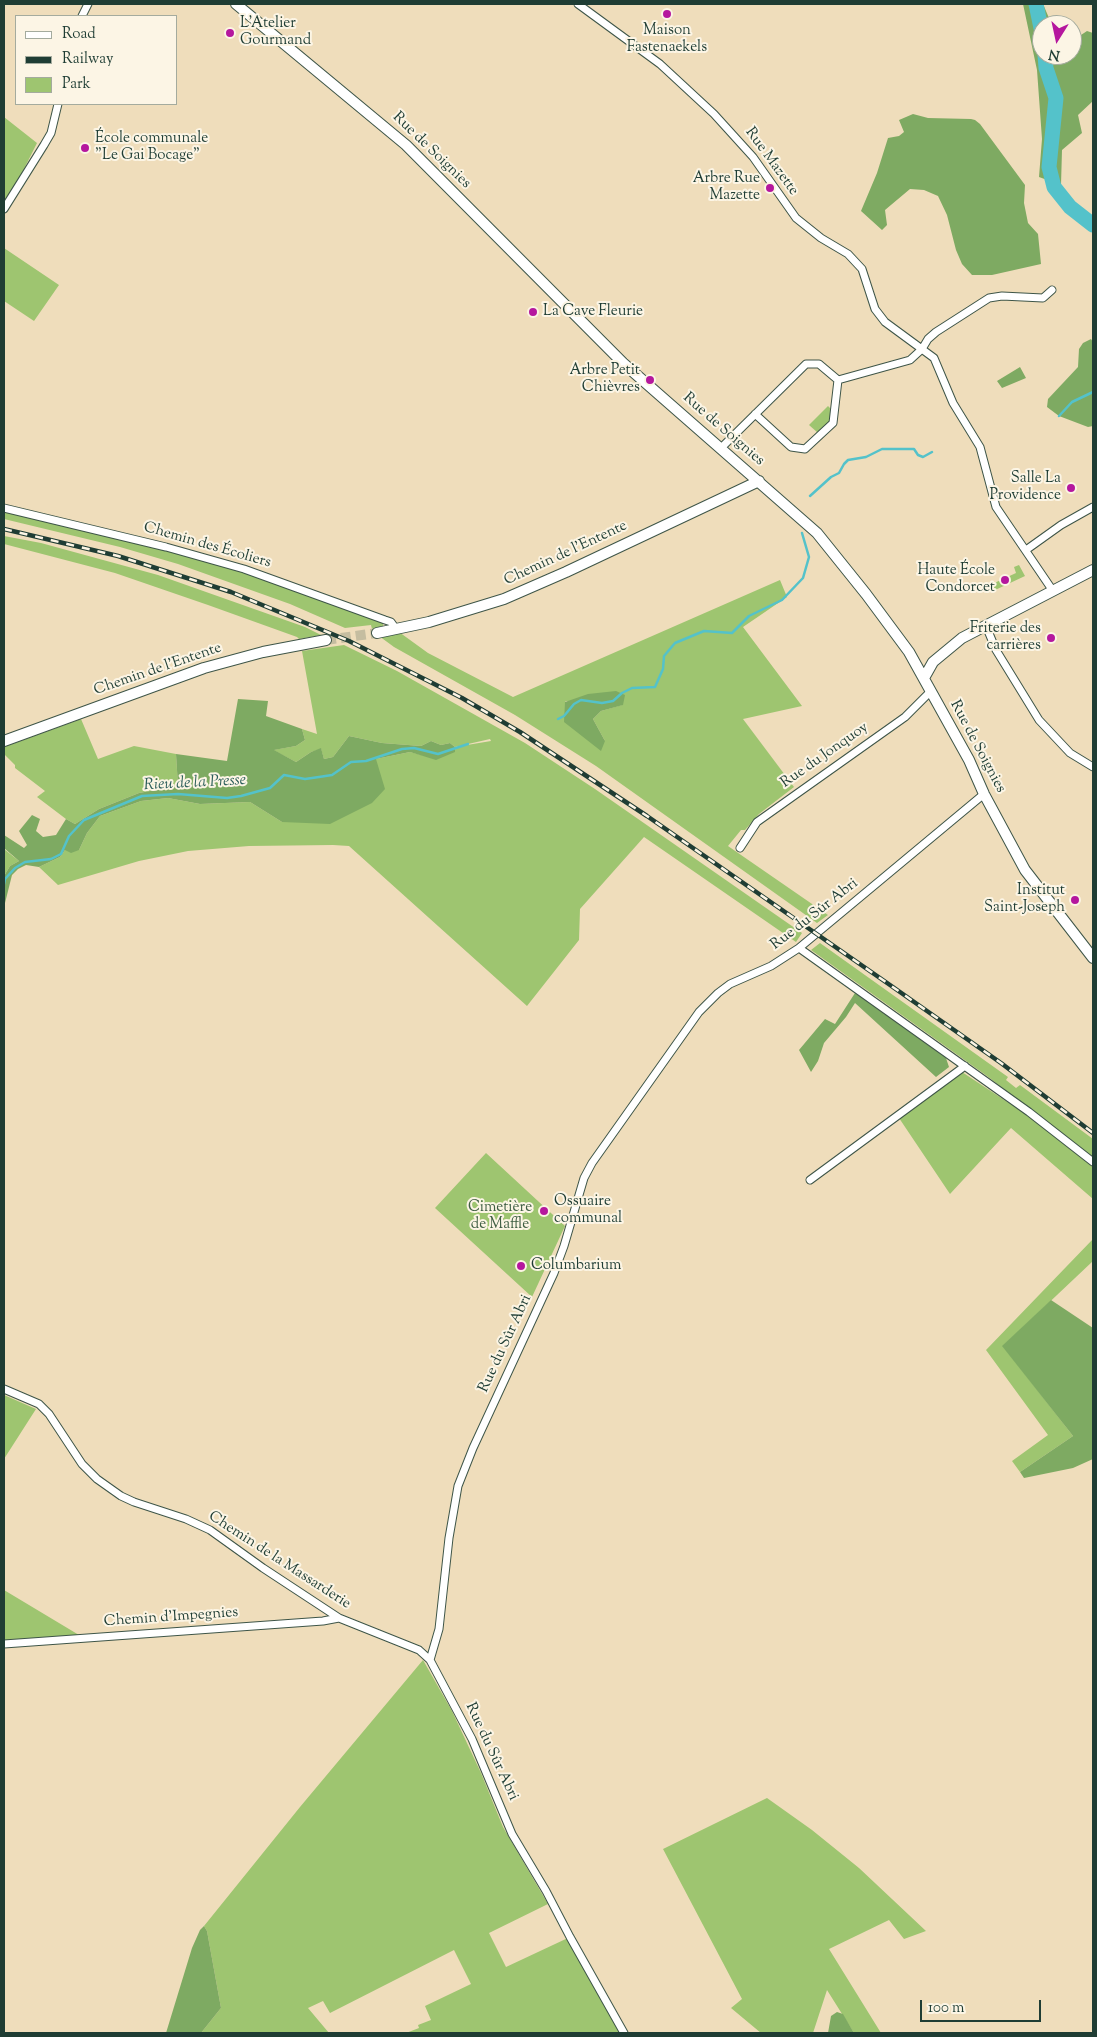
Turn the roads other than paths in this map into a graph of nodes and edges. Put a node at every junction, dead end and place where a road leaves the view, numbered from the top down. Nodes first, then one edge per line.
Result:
1 (236, 4) edge
2 (578, 4) edge
3 (58, 105) edge
4 (4, 209) edge
5 (1052, 290) dead end
6 (922, 349) junction
7 (838, 380) junction
8 (755, 414) junction
9 (721, 448) junction
10 (759, 481) junction
11 (1093, 507) edge
12 (4, 508) edge
13 (1026, 550) junction
14 (1093, 570) edge
15 (1054, 591) junction
16 (986, 626) junction
17 (396, 629) junction
18 (377, 633) tunnel mouth
19 (326, 640) tunnel mouth
20 (933, 662) junction
21 (918, 666) junction
22 (924, 678) junction
23 (930, 692) junction
24 (4, 741) edge
25 (1093, 767) edge
26 (984, 794) junction
27 (740, 848) dead end
28 (799, 948) junction
29 (1093, 958) edge
30 (965, 1066) junction
31 (1093, 1162) edge
32 (810, 1180) dead end
33 (4, 1389) edge
34 (339, 1618) junction
35 (4, 1644) edge
36 (430, 1660) junction
37 (624, 2033) edge

1 - 9 street, Rue de Soignies
2 - 6 street, Rue Mazette
3 - 4 street
5 - 6 street
6 - 7 street
6 - 13 street, Rue Mazette
7 - 8 street
7 - 8 street
8 - 9 street
9 - 10 street, Rue de Soignies
10 - 17 street, Chemin de l'Entente
10 - 21 street, Rue de Soignies
11 - 13 street
12 - 17 street, Chemin des Écoliers
13 - 15 street, Rue Mazette
14 - 15 street
15 - 16 street
16 - 20 street
16 - 25 street
17 - 18 street, Chemin de l'Entente
19 - 24 street, Chemin de l'Entente
20 - 21 street
20 - 22 street
21 - 22 street, Rue de Soignies
22 - 23 street, Rue de Soignies
23 - 26 street, Rue de Soignies
23 - 27 street, Rue du Jonquoy
26 - 28 street, Rue du Sûr Abri
26 - 29 street, Rue de Soignies
28 - 30 street
28 - 36 street, Rue du Sûr Abri
30 - 31 street
30 - 32 street
33 - 34 street, Chemin de la Massarderie
34 - 35 street, Chemin d'Impegnies
34 - 36 street, Chemin de la Massarderie
36 - 37 street, Rue du Sûr Abri

